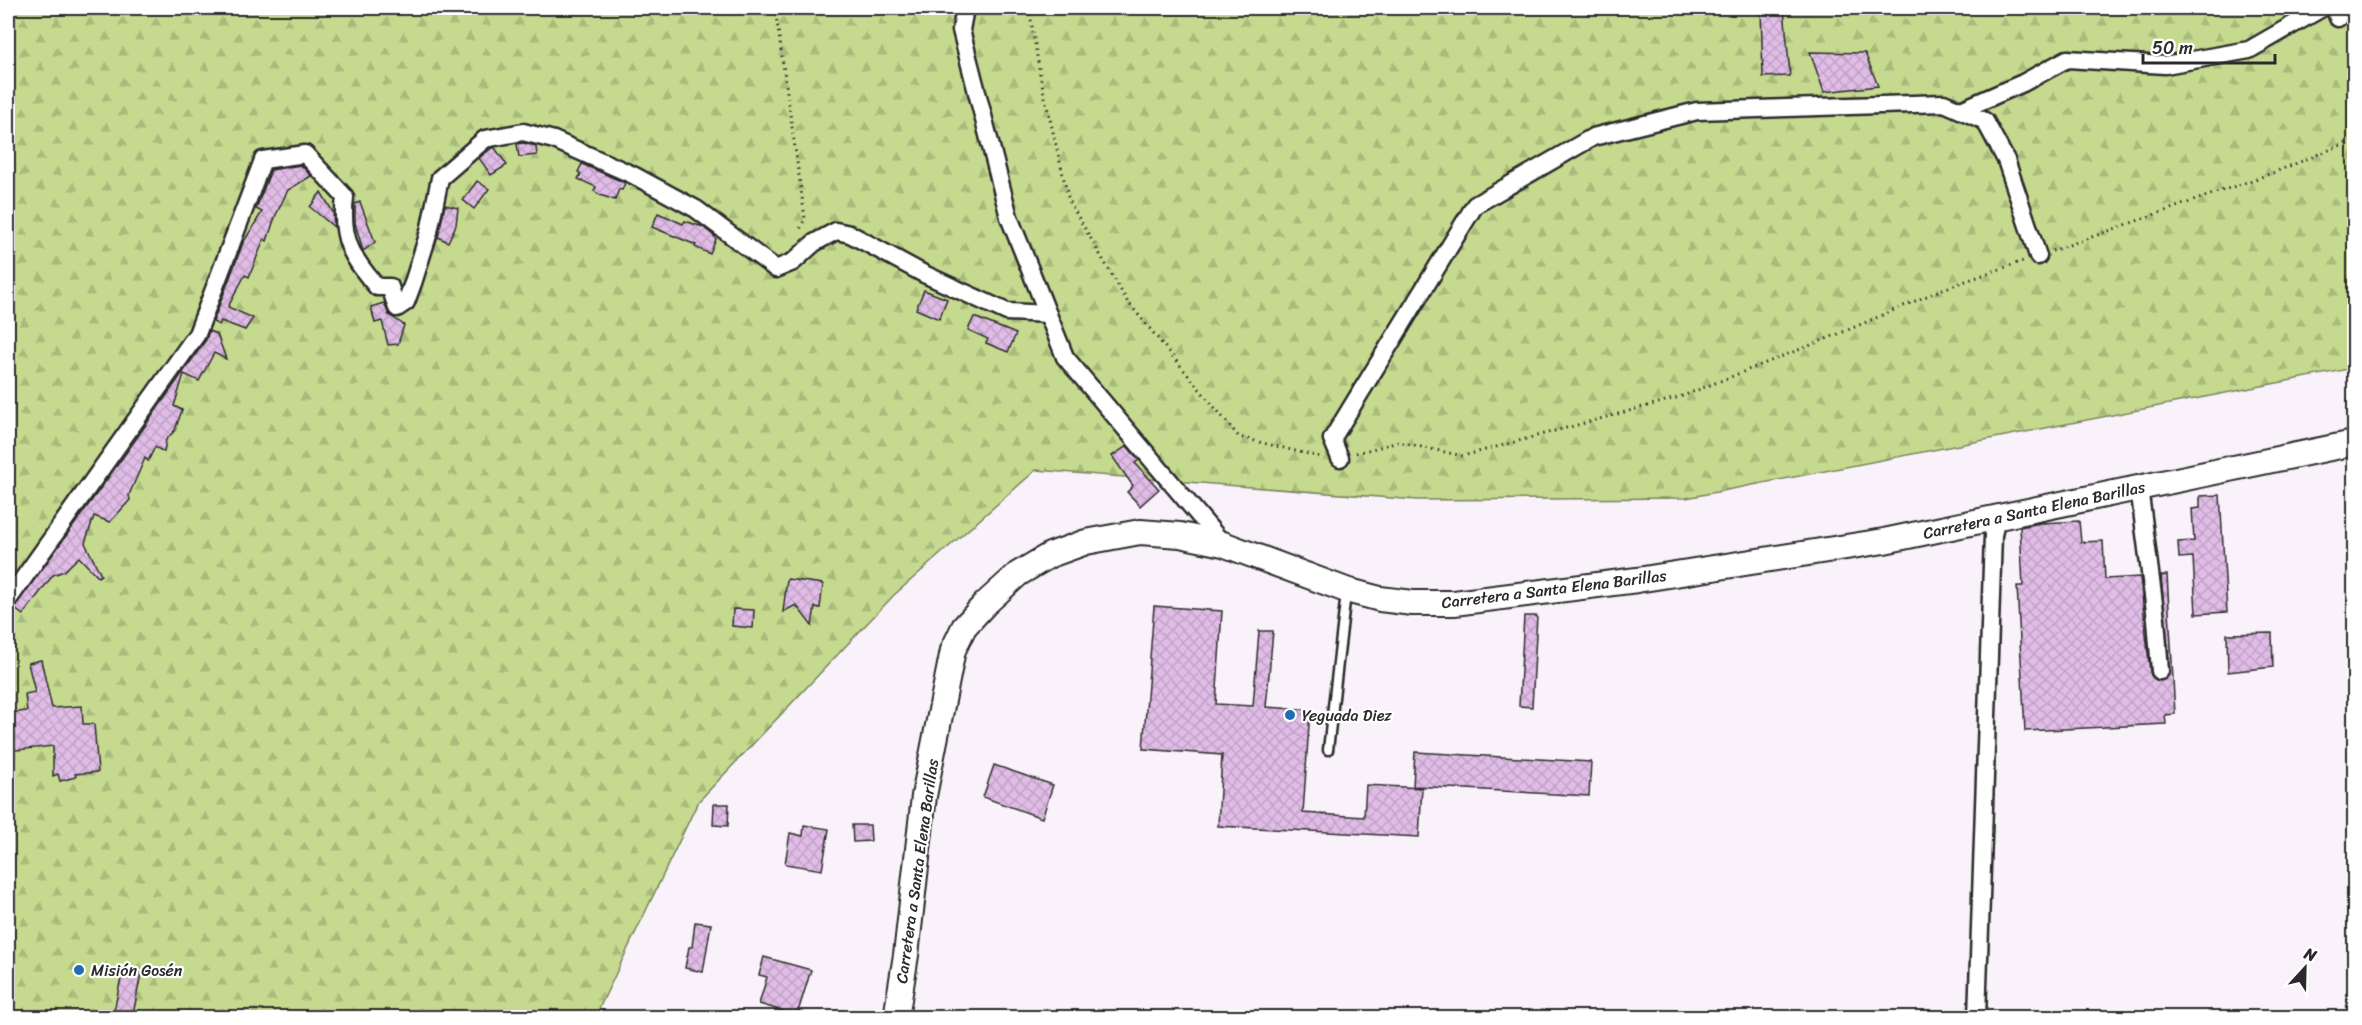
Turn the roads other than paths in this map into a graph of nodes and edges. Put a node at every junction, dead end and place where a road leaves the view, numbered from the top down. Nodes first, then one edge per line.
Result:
1 (964, 8) edge
2 (2322, 8) edge
3 (1961, 110) junction
4 (2037, 256) road end
5 (1048, 314) junction
6 (2355, 443) edge
7 (1340, 458) road end
8 (2139, 487) junction
9 (1997, 518) junction
10 (1223, 544) junction
11 (1346, 590) junction
12 (8, 600) edge
13 (2160, 671) dead end
14 (1329, 750) dead end
15 (897, 1017) edge
16 (1977, 1017) edge

1 - 5 street
2 - 3 street
3 - 4 street
3 - 7 street
5 - 10 street
5 - 12 street
6 - 8 main road, Carretera a Santa Elena Barillas
8 - 9 main road, Carretera a Santa Elena Barillas
8 - 13 street
9 - 11 main road, Carretera a Santa Elena Barillas
9 - 16 street
10 - 11 main road, Carretera a Santa Elena Barillas
10 - 15 main road, Carretera a Santa Elena Barillas
11 - 14 lane

